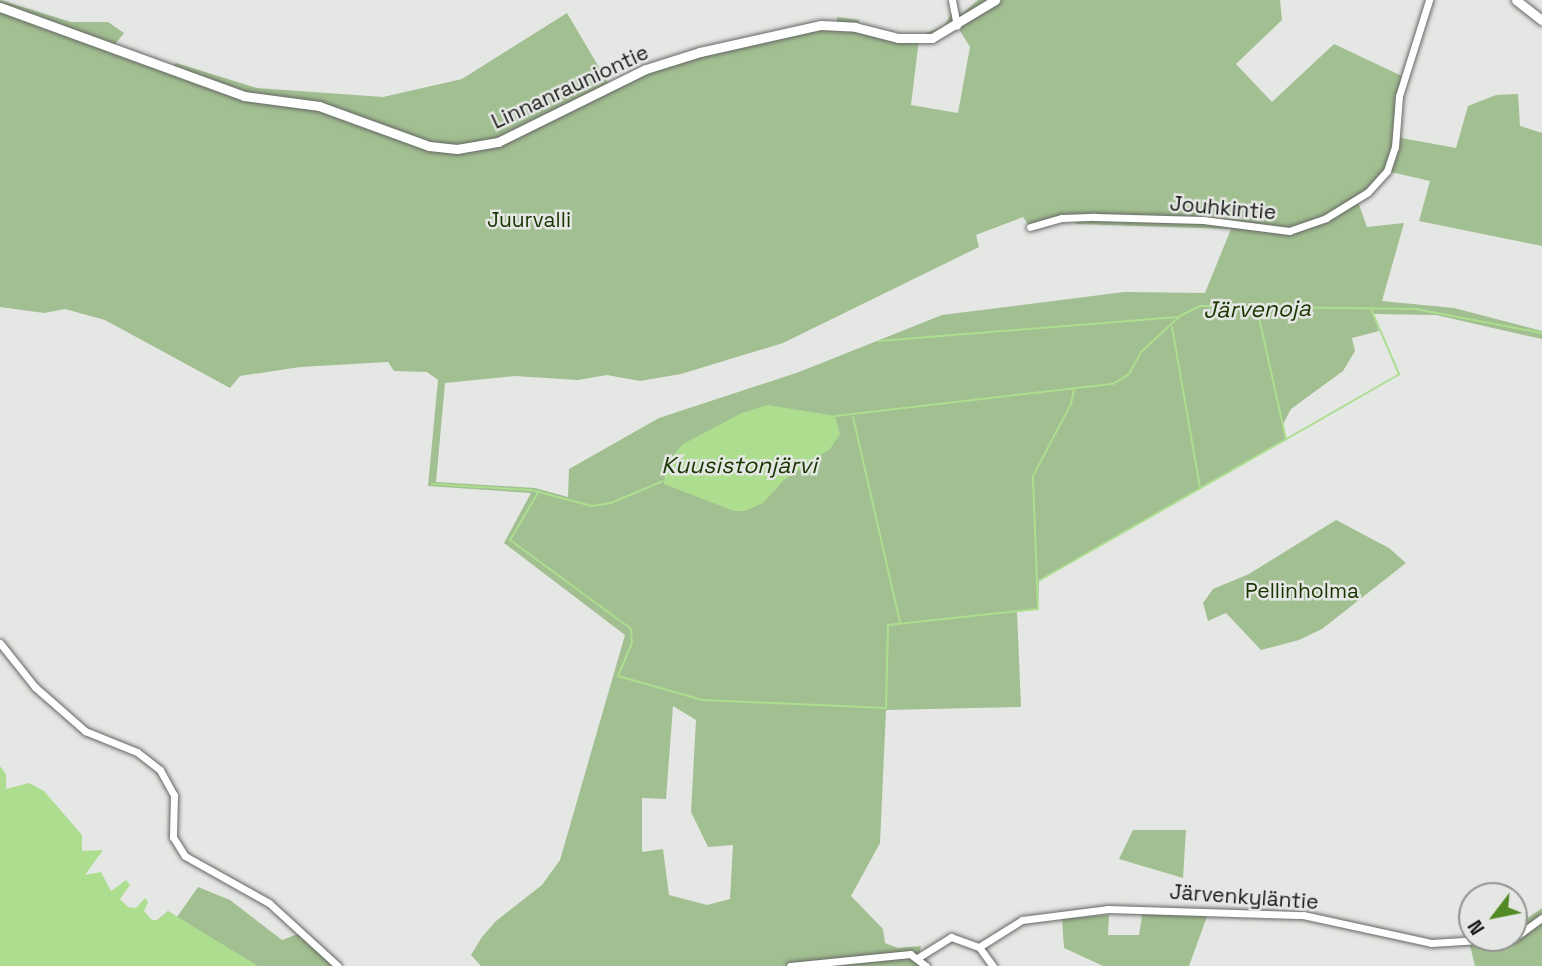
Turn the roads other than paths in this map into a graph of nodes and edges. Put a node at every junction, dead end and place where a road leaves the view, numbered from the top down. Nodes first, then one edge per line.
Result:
1 (953, 0) edge
2 (995, 0) edge
3 (1429, 0) edge
4 (1516, 0) edge
5 (0, 6) edge
6 (1542, 20) edge
7 (957, 26) junction
8 (1030, 227) dead end
9 (0, 643) edge
10 (1458, 941) edge
11 (979, 947) junction
12 (919, 957) junction
13 (338, 966) edge
14 (790, 966) edge
15 (926, 966) edge
16 (993, 966) edge

1 - 7 street
2 - 7 street, Linnanrauniontie
3 - 8 street, Jouhkintie
4 - 6 street
5 - 7 street, Linnanrauniontie
9 - 13 street
10 - 11 street, Järvenkyläntie
11 - 12 street
11 - 16 street
12 - 14 street
12 - 15 street

